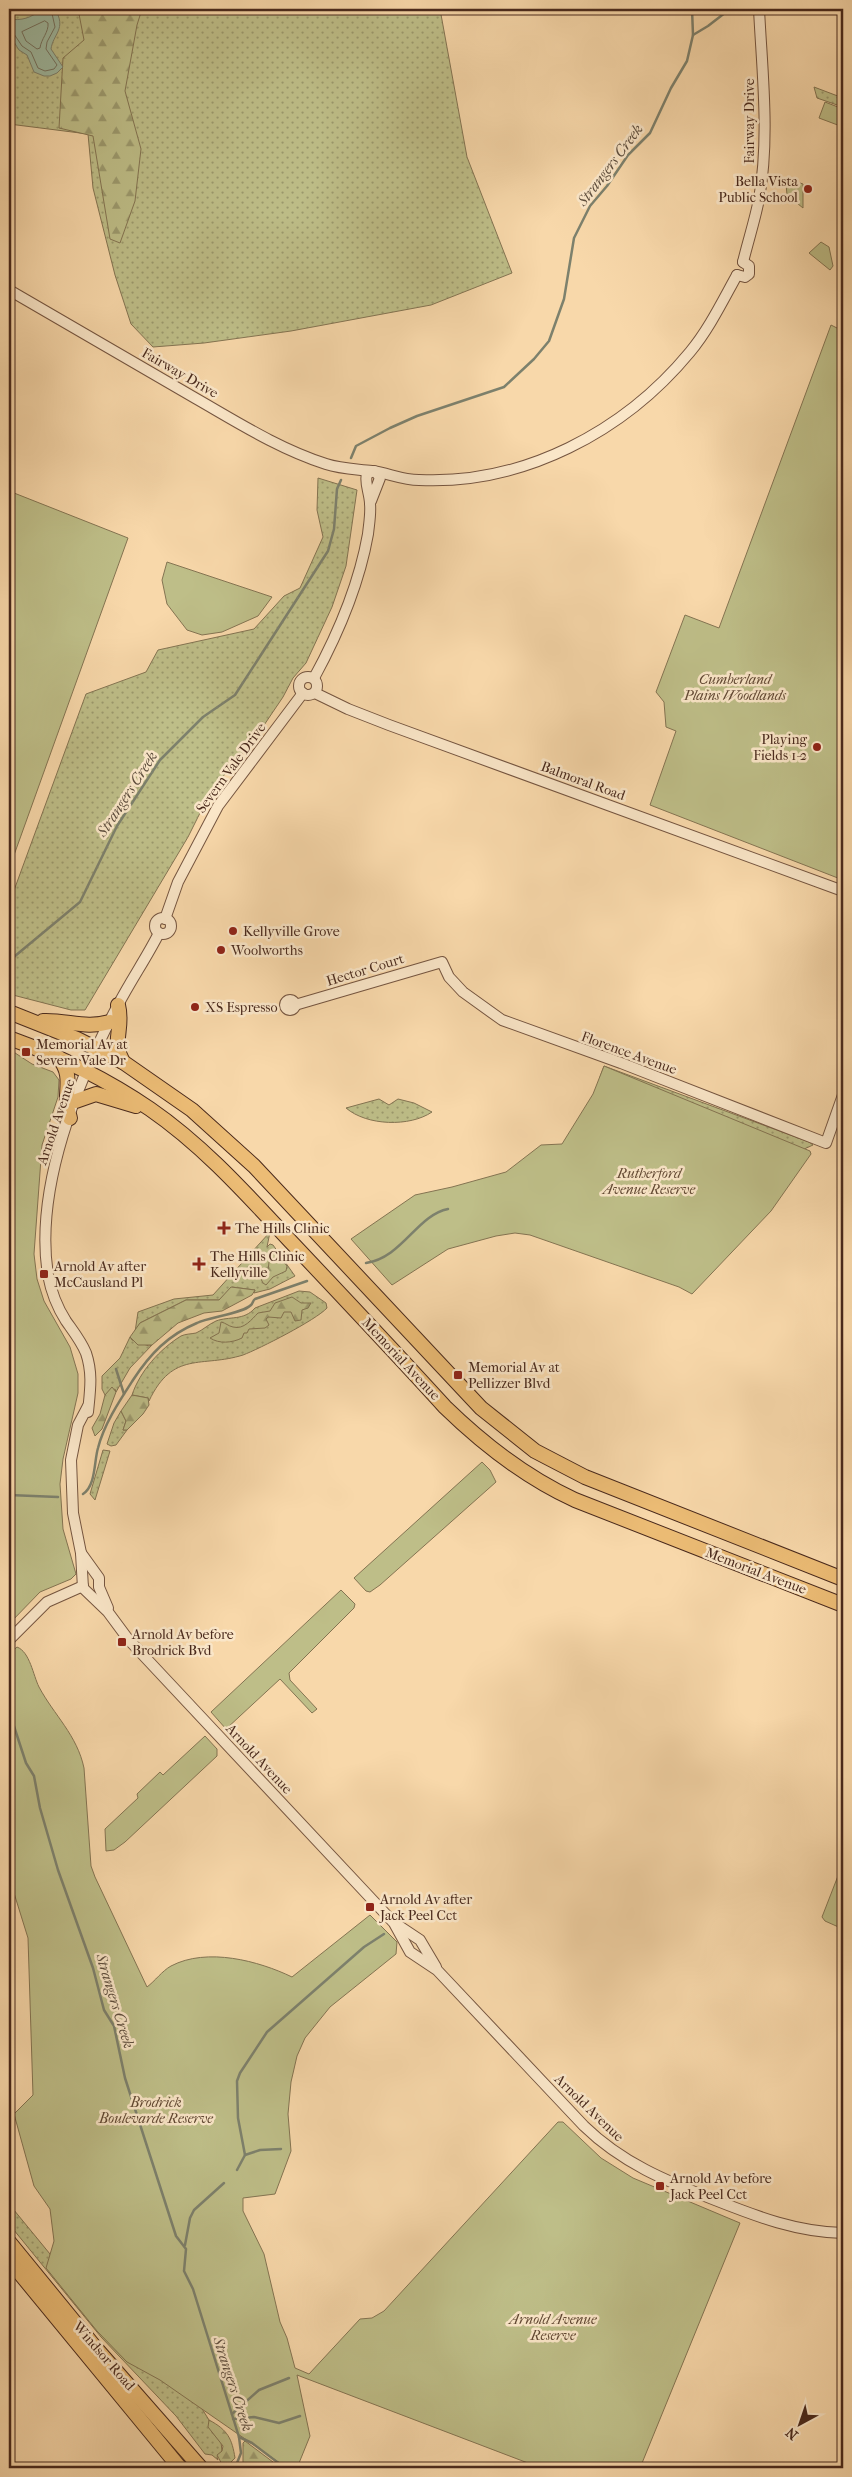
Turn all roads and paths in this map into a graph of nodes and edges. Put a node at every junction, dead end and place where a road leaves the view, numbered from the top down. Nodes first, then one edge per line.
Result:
1 (759, 9) edge
2 (9, 290) edge
3 (344, 469) junction
4 (375, 471) junction
5 (403, 479) junction
6 (373, 482) junction
7 (314, 678) junction
8 (315, 692) junction
9 (303, 693) junction
10 (843, 891) edge
11 (442, 962) joint
12 (118, 1005) junction
13 (294, 1005) dead end
14 (9, 1012) edge
15 (35, 1022) junction
16 (110, 1022) junction
17 (9, 1038) edge
18 (98, 1050) junction
19 (60, 1058) junction
20 (123, 1062) junction
21 (88, 1072) junction
22 (843, 1095) edge
23 (76, 1101) junction
24 (149, 1108) junction
25 (70, 1118) junction
26 (81, 1553) junction
27 (94, 1574) junction
28 (843, 1579) edge
29 (84, 1586) junction
30 (99, 1587) junction
31 (843, 1605) edge
32 (108, 1612) junction
33 (11, 1637) edge
34 (394, 1923) junction
35 (420, 1942) junction
36 (411, 1951) junction
37 (437, 1970) junction
38 (843, 2233) edge
39 (9, 2242) edge
40 (9, 2260) edge
41 (180, 2468) edge
42 (201, 2468) edge

1 - 5 street, Fairway Drive
2 - 3 street, Fairway Drive
3 - 4 street, Fairway Drive
3 - 6 street, Fairway Drive
4 - 5 street, Fairway Drive
4 - 6 street
5 - 6 street, Fairway Drive
6 - 7 street
7 - 8 street
7 - 9 street
8 - 9 street
8 - 10 street, Balmoral Road
9 - 12 street, Severn Vale Drive
11 - 13 street, Hector Court
11 - 22 street, Florence Avenue
12 - 16 street
12 - 20 main road
14 - 15 main road, Memorial Avenue
15 - 16 main road
15 - 18 main road, Memorial Avenue
16 - 18 street
17 - 19 main road, Memorial Avenue
18 - 20 main road, Memorial Avenue
18 - 21 street, Arnold Avenue
19 - 21 main road, Memorial Avenue
19 - 25 main road
20 - 28 main road, Memorial Avenue
21 - 23 street, Arnold Avenue
21 - 24 main road, Memorial Avenue
23 - 24 main road
23 - 25 street, Arnold Avenue
24 - 31 main road, Memorial Avenue
25 - 26 street, Arnold Avenue
26 - 27 street, Arnold Avenue
26 - 29 street, Arnold Avenue
27 - 29 street
27 - 30 street
29 - 30 street
29 - 32 street, Arnold Avenue
29 - 33 street
30 - 32 street, Arnold Avenue
32 - 34 street, Arnold Avenue
34 - 35 street, Arnold Avenue
34 - 36 street, Arnold Avenue
35 - 36 street
35 - 37 street, Arnold Avenue
36 - 37 street, Arnold Avenue
37 - 38 street, Arnold Avenue
39 - 42 main road, Windsor Road
40 - 41 main road, Windsor Road

